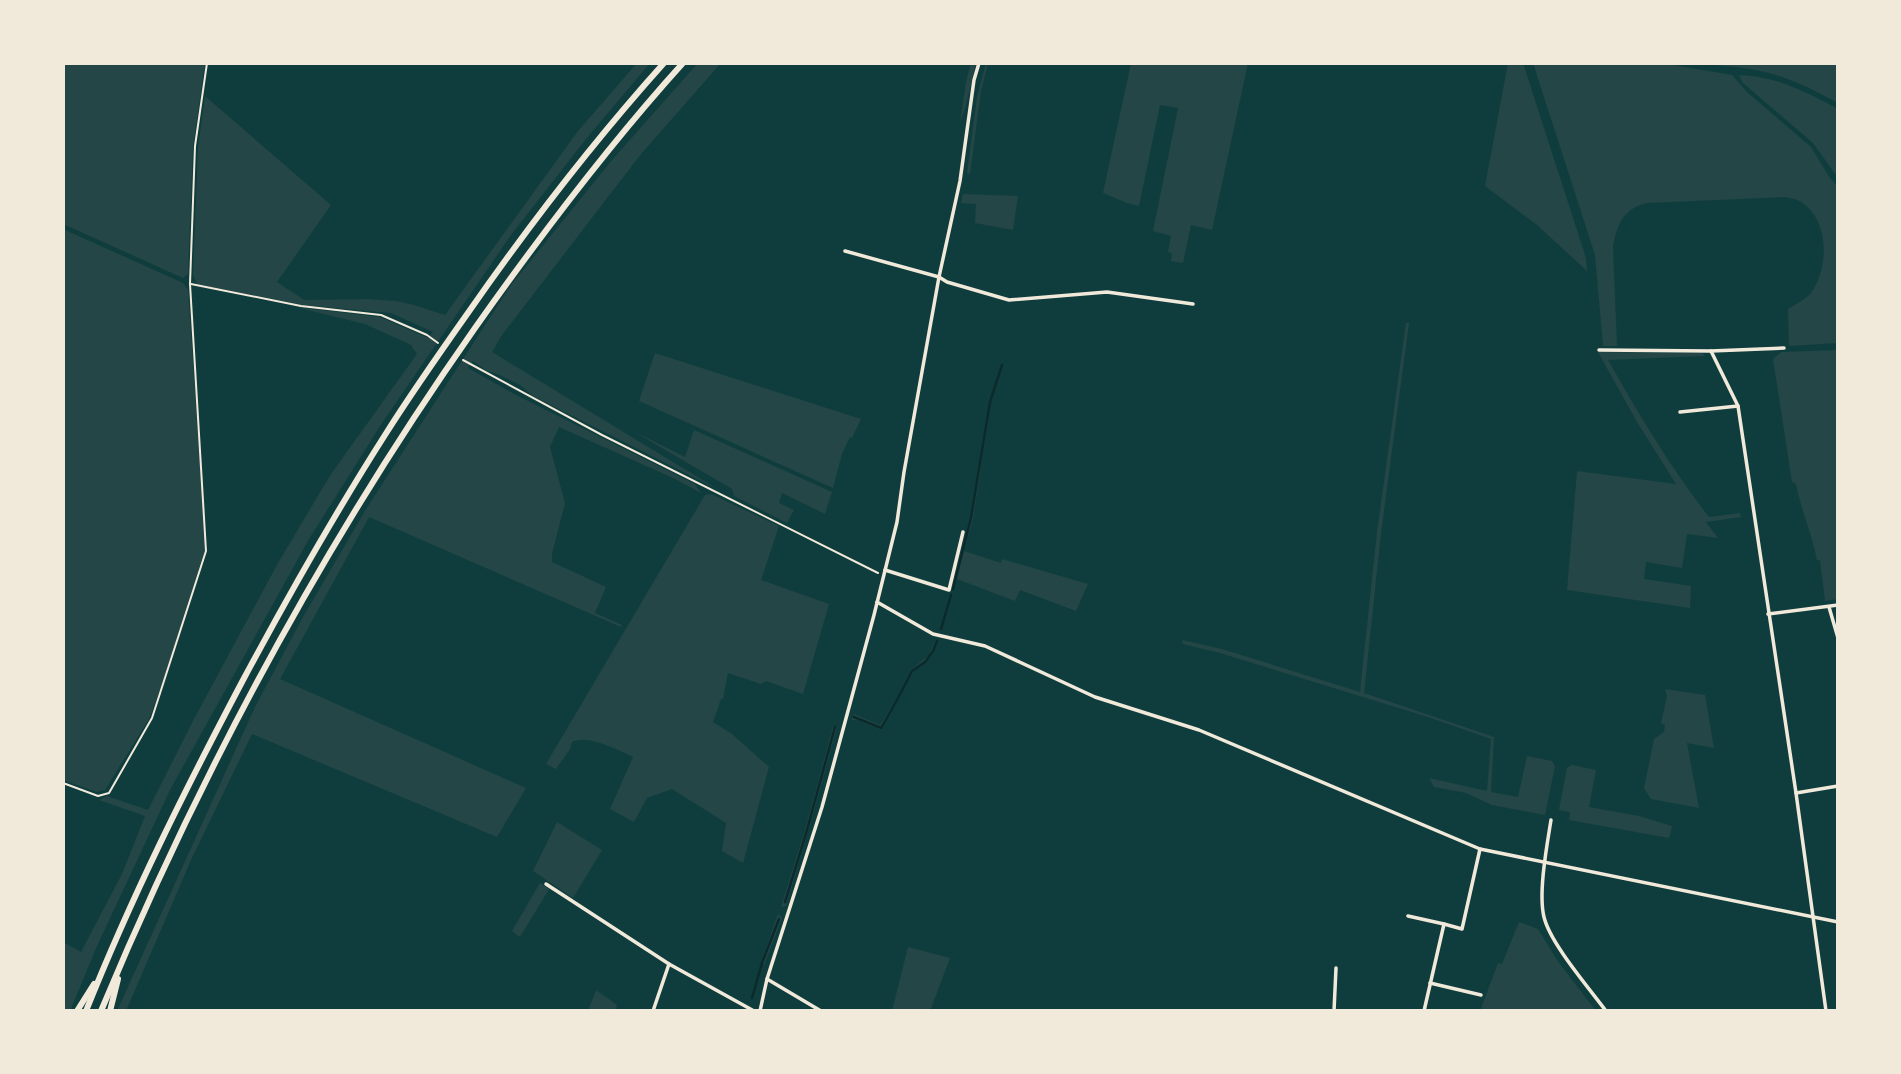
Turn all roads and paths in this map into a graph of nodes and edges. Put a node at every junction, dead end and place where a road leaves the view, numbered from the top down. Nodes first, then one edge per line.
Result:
1 (207, 63) edge
2 (664, 63) edge
3 (683, 63) edge
4 (979, 63) edge
5 (845, 251) dead end
6 (939, 277) junction
7 (190, 284) junction
8 (1193, 304) dead end
9 (428, 335) dead end
10 (1784, 348) dead end
11 (1599, 350) dead end
12 (1711, 351) junction
13 (472, 366) dead end
14 (1738, 406) junction
15 (1680, 412) dead end
16 (963, 532) dead end
17 (885, 570) junction
18 (882, 576) junction
19 (877, 602) junction
20 (1838, 606) edge
21 (1829, 607) junction
22 (1768, 614) junction
23 (1838, 638) edge
24 (63, 783) edge
25 (1838, 786) edge
26 (1796, 793) junction
27 (1551, 820) dead end
28 (1480, 849) junction
29 (1545, 863) junction
30 (545, 884) dead end
31 (1408, 916) dead end
32 (1814, 917) junction
33 (1838, 922) edge
34 (1444, 924) junction
35 (125, 955) junction
36 (669, 964) junction
37 (1336, 968) dead end
38 (101, 974) junction
39 (767, 979) junction
40 (1430, 984) junction
41 (1481, 995) dead end
42 (77, 1011) edge
43 (86, 1011) edge
44 (102, 1011) edge
45 (110, 1011) edge
46 (653, 1011) edge
47 (754, 1011) edge
48 (760, 1011) edge
49 (821, 1011) edge
50 (1334, 1011) edge
51 (1424, 1011) edge
52 (1606, 1011) edge
53 (1826, 1011) edge

1 - 7 path
2 - 38 highway
3 - 35 highway
4 - 6 street
5 - 6 street
6 - 8 street
6 - 17 street
7 - 9 path
7 - 24 path
10 - 12 street
11 - 12 street
12 - 14 street
13 - 18 path
14 - 15 street
14 - 22 street
16 - 17 street
17 - 18 street
18 - 19 street
19 - 28 street
19 - 39 street
20 - 21 street
21 - 22 street
21 - 23 street
22 - 26 street
25 - 26 street
26 - 32 street
27 - 29 street
28 - 29 street
28 - 34 street
29 - 32 street
29 - 52 street
30 - 36 street
31 - 34 street
32 - 33 street
32 - 53 street
34 - 40 street
35 - 44 highway
35 - 45 highway
36 - 46 street
36 - 47 street
37 - 50 street
38 - 42 highway
38 - 43 highway
39 - 48 street
39 - 49 street
40 - 41 street
40 - 51 street

